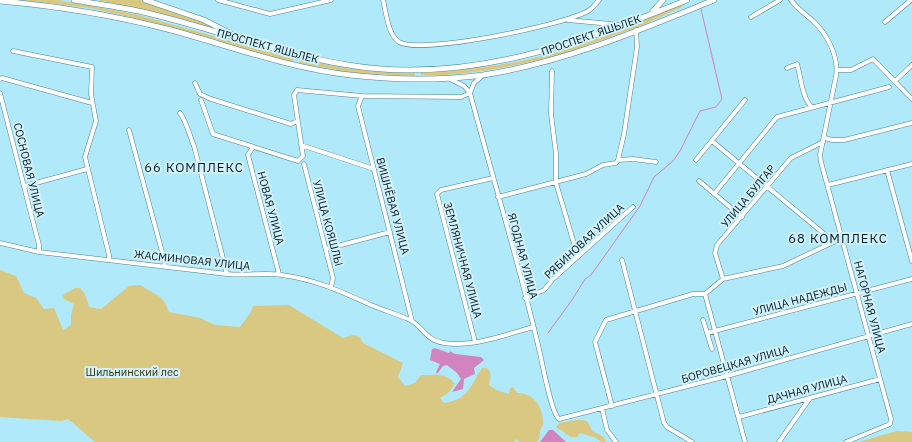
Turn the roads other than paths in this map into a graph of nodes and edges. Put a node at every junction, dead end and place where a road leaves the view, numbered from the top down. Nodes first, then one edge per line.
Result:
1 (74, 0) edge
2 (145, 0) edge
3 (218, 0) edge
4 (331, 0) edge
5 (383, 0) edge
6 (599, 0) edge
7 (663, 0) edge
8 (687, 0) edge
9 (714, 0) edge
10 (780, 0) edge
11 (792, 0) edge
12 (911, 0) edge
13 (0, 2) edge
14 (681, 2) junction
15 (683, 13) junction
16 (644, 16) junction
17 (751, 17) dead end
18 (565, 19) junction
19 (885, 22) dead end
20 (621, 25) junction
21 (636, 30) junction
22 (244, 41) junction
23 (13, 51) dead end
24 (295, 54) junction
25 (912, 64) edge
26 (291, 65) junction
27 (787, 68) dead end
28 (423, 69) junction
29 (837, 70) junction
30 (552, 71) dead end
31 (483, 75) junction
32 (422, 78) junction
33 (447, 79) junction
34 (0, 80) edge
35 (895, 81) junction
36 (195, 82) dead end
37 (889, 87) dead end
38 (0, 93) edge
39 (470, 93) junction
40 (362, 96) junction
41 (912, 98) edge
42 (201, 100) dead end
43 (745, 100) dead end
44 (92, 103) junction
45 (831, 103) junction
46 (812, 107) junction
47 (180, 113) dead end
48 (297, 122) junction
49 (912, 123) edge
50 (129, 130) dead end
51 (712, 140) junction
52 (824, 140) junction
53 (301, 145) junction
54 (253, 147) junction
55 (618, 160) junction
56 (696, 160) dead end
57 (656, 162) dead end
58 (304, 164) dead end
59 (739, 164) junction
60 (912, 164) edge
61 (87, 169) junction
62 (374, 169) junction
63 (887, 170) junction
64 (493, 178) junction
65 (698, 181) dead end
66 (556, 183) junction
67 (25, 186) junction
68 (828, 186) junction
69 (767, 187) junction
70 (714, 194) junction
71 (498, 197) junction
72 (633, 207) dead end
73 (742, 217) junction
74 (390, 232) junction
75 (842, 238) junction
76 (834, 242) junction
77 (0, 243) edge
78 (326, 249) junction
79 (39, 252) junction
80 (578, 256) junction
81 (109, 260) junction
82 (622, 260) dead end
83 (912, 261) edge
84 (164, 266) junction
85 (228, 274) junction
86 (279, 274) junction
87 (723, 279) junction
88 (912, 279) edge
89 (331, 287) junction
90 (858, 293) junction
91 (705, 294) junction
92 (525, 298) junction
93 (635, 312) junction
94 (703, 320) dead end
95 (412, 321) junction
96 (912, 324) edge
97 (534, 327) junction
98 (715, 331) junction
99 (707, 333) junction
100 (869, 335) junction
101 (475, 342) junction
102 (712, 349) dead end
103 (727, 376) junction
104 (880, 379) junction
105 (657, 394) junction
106 (810, 398) junction
107 (612, 406) junction
108 (602, 408) junction
109 (739, 418) junction
110 (562, 419) joint
111 (616, 442) edge
112 (692, 442) edge
113 (745, 442) edge
114 (779, 442) edge
115 (846, 442) edge

1 - 22 main road, ПРОСПЕКТ ЯШЬЛЕК
2 - 22 main road
3 - 4 street
5 - 18 street
6 - 18 street
7 - 16 main road
8 - 14 main road, ПРОСПЕКТ ЯШЬЛЕК
9 - 15 main road, ПРОСПЕКТ ЯШЬЛЕК
10 - 17 street
11 - 29 street, НАГОРНАЯ УЛИЦА
12 - 19 street
13 - 26 main road, ПРОСПЕКТ ЯШЬЛЕК
14 - 15 main road
14 - 16 main road, ПРОСПЕКТ ЯШЬЛЕК
15 - 21 main road, ПРОСПЕКТ ЯШЬЛЕК
16 - 20 main road, ПРОСПЕКТ ЯШЬЛЕК
18 - 20 street
20 - 28 main road, ПРОСПЕКТ ЯШЬЛЕК
21 - 31 main road, ПРОСПЕКТ ЯШЬЛЕК
21 - 55 street
22 - 24 main road, ПРОСПЕКТ ЯШЬЛЕК
23 - 44 street
24 - 26 main road
24 - 28 main road, ПРОСПЕКТ ЯШЬЛЕК
25 - 35 street
26 - 32 main road, ПРОСПЕКТ ЯШЬЛЕК
27 - 46 street
28 - 32 main road
29 - 35 street
29 - 45 street, НАГОРНАЯ УЛИЦА
30 - 66 street
31 - 33 main road, ПРОСПЕКТ ЯШЬЛЕК
31 - 39 street
32 - 33 main road, ПРОСПЕКТ ЯШЬЛЕК
33 - 39 street
34 - 44 street
35 - 41 street
36 - 48 street
37 - 45 street
38 - 67 street, СОСНОВАЯ УЛИЦА
39 - 40 street
39 - 64 street, ЯГОДНАЯ УЛИЦА
40 - 48 street
40 - 62 street, ВИШНЁВАЯ УЛИЦА
42 - 54 street
43 - 51 street
44 - 61 street
45 - 46 street
45 - 52 street, НАГОРНАЯ УЛИЦА
46 - 59 street
47 - 85 street
48 - 53 street
49 - 52 street
50 - 84 street
51 - 56 street
51 - 59 street
52 - 68 street, НАГОРНАЯ УЛИЦА
52 - 69 street, УЛИЦА БУЛГАР
53 - 54 street
53 - 62 street
54 - 86 street, НОВАЯ УЛИЦА
55 - 57 street
55 - 66 street
58 - 78 street, УЛИЦА КОЯШЛЫ
59 - 69 street
59 - 70 street
60 - 63 street
61 - 67 street
61 - 81 street
62 - 74 street, ВИШНЁВАЯ УЛИЦА
63 - 68 street
63 - 83 street
64 - 71 street, ЯГОДНАЯ УЛИЦА
64 - 101 street, ЗЕМЛЯНИЧНАЯ УЛИЦА
65 - 70 street
66 - 71 street
66 - 80 street
67 - 79 street, СОСНОВАЯ УЛИЦА
68 - 75 street, НАГОРНАЯ УЛИЦА
69 - 73 street, УЛИЦА БУЛГАР
69 - 76 street
70 - 73 street
71 - 92 street, ЯГОДНАЯ УЛИЦА
72 - 80 street, РЯБИНОВАЯ УЛИЦА
73 - 87 street, УЛИЦА БУЛГАР
74 - 78 street
74 - 95 street, ВИШНЁВАЯ УЛИЦА
75 - 76 street
75 - 90 street, НАГОРНАЯ УЛИЦА
76 - 87 street
77 - 79 street, ЖАСМИНОВАЯ УЛИЦА
78 - 89 street, УЛИЦА КОЯШЛЫ
79 - 81 street, ЖАСМИНОВАЯ УЛИЦА
80 - 92 street, РЯБИНОВАЯ УЛИЦА
81 - 84 street, ЖАСМИНОВАЯ УЛИЦА
82 - 93 street
84 - 85 street, ЖАСМИНОВАЯ УЛИЦА
85 - 86 street, ЖАСМИНОВАЯ УЛИЦА
86 - 89 street, ЖАСМИНОВАЯ УЛИЦА
87 - 91 street
88 - 90 street, УЛИЦА НАДЕЖДЫ
89 - 95 street, ЖАСМИНОВАЯ УЛИЦА
90 - 98 street, УЛИЦА НАДЕЖДЫ
90 - 100 street, НАГОРНАЯ УЛИЦА
91 - 93 street
91 - 98 street
92 - 97 street, ЯГОДНАЯ УЛИЦА
93 - 105 street
93 - 107 street
94 - 99 street
95 - 101 street, ЖАСМИНОВАЯ УЛИЦА
96 - 100 street, БОРОВЕЦКАЯ УЛИЦА
97 - 101 street, ЖАСМИНОВАЯ УЛИЦА
97 - 110 street, ЯГОДНАЯ УЛИЦА
98 - 99 street, УЛИЦА НАДЕЖДЫ
98 - 103 street
99 - 102 street
100 - 103 street, БОРОВЕЦКАЯ УЛИЦА
100 - 104 street, НАГОРНАЯ УЛИЦА
103 - 105 street, БОРОВЕЦКАЯ УЛИЦА
103 - 109 street
104 - 106 street, ДАЧНАЯ УЛИЦА
104 - 115 street, НАГОРНАЯ УЛИЦА
105 - 107 street, БОРОВЕЦКАЯ УЛИЦА
105 - 112 street
106 - 109 street, ДАЧНАЯ УЛИЦА
106 - 114 street
107 - 108 street, БОРОВЕЦКАЯ УЛИЦА
108 - 110 street, БОРОВЕЦКАЯ УЛИЦА
108 - 111 street
109 - 113 street

